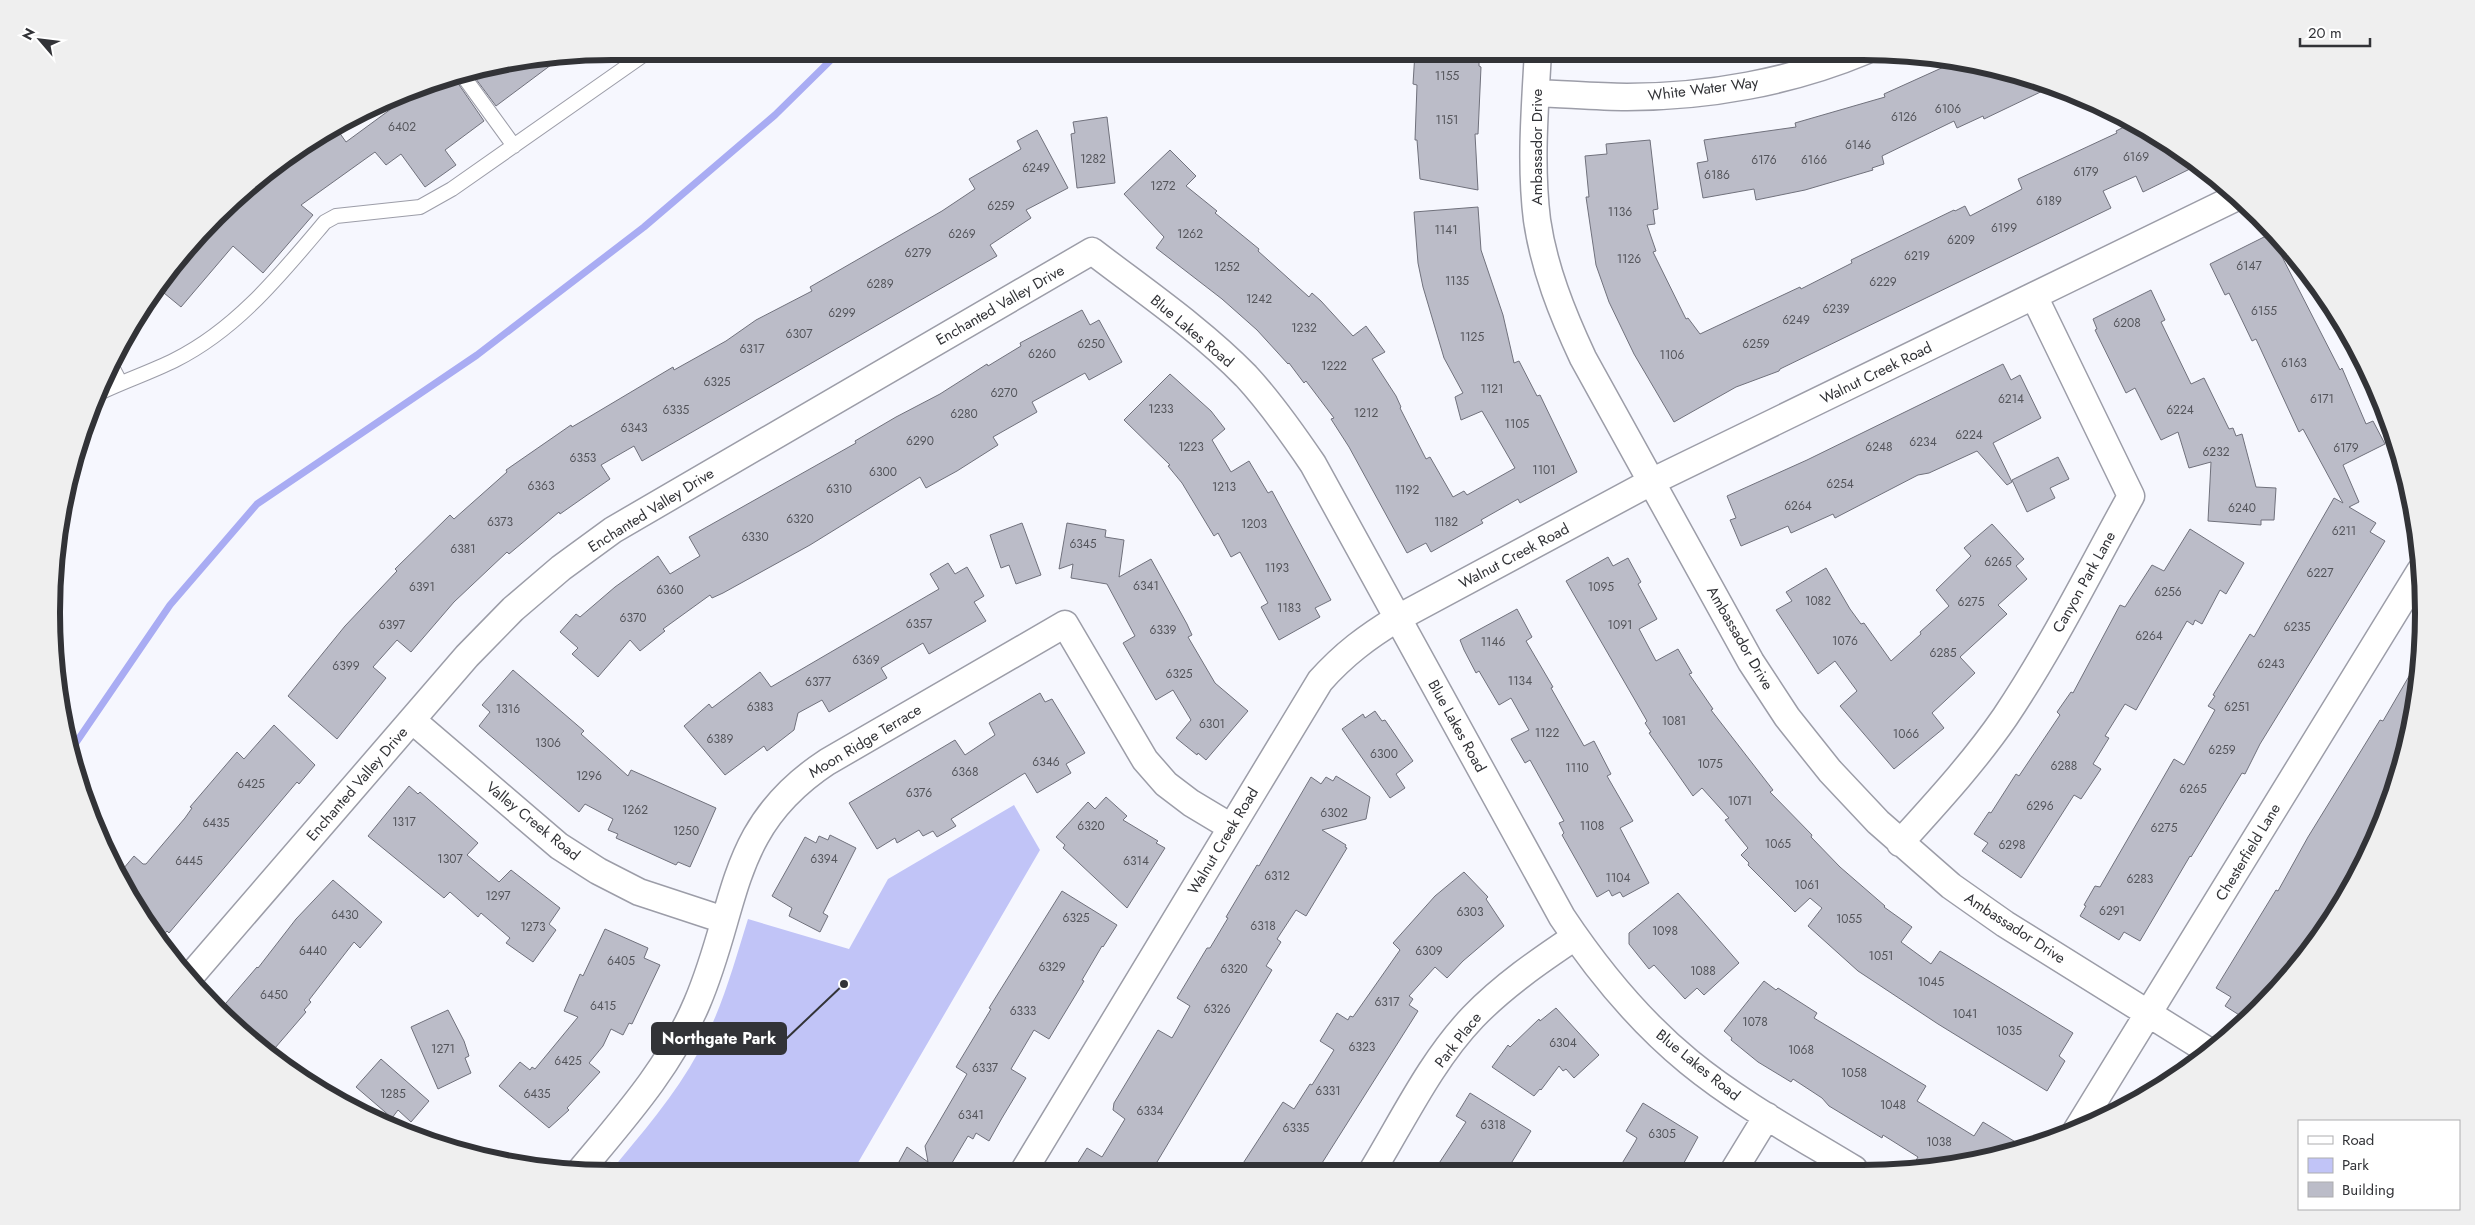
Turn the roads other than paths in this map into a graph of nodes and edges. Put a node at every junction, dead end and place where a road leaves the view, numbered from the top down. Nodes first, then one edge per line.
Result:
1 (636, 60) edge
2 (1538, 60) edge
3 (1840, 60) edge
4 (466, 80) edge
5 (1536, 93) junction
6 (514, 146) junction
7 (2230, 200) edge
8 (1092, 251) joint
9 (2034, 296) junction
10 (115, 372) edge
11 (120, 382) junction
12 (108, 388) edge
13 (1652, 482) junction
14 (2414, 581) edge
15 (1398, 618) junction
16 (412, 720) junction
17 (1231, 827) junction
18 (1900, 843) junction
19 (724, 920) junction
20 (1575, 937) junction
21 (194, 973) edge
22 (2150, 1013) junction
23 (2203, 1048) edge
24 (1767, 1116) junction
25 (2084, 1119) edge
26 (585, 1164) edge
27 (1027, 1165) edge
28 (1376, 1165) edge
29 (1737, 1165) edge
30 (1847, 1165) edge

1 - 6 lane
2 - 5 street, Ambassador Drive
3 - 5 street, White Water Way
4 - 6 lane
5 - 13 street, Ambassador Drive
6 - 11 lane
7 - 9 street, Walnut Creek Road
8 - 15 street, Blue Lakes Road
8 - 16 street, Enchanted Valley Drive
9 - 13 street, Walnut Creek Road
9 - 18 street, Canyon Park Lane
10 - 11 lane
11 - 12 lane
13 - 15 street, Walnut Creek Road
13 - 18 street, Ambassador Drive
14 - 22 street, Chesterfield Lane
15 - 17 street, Walnut Creek Road
15 - 20 street, Blue Lakes Road
16 - 19 street, Valley Creek Road
16 - 21 street, Enchanted Valley Drive
17 - 19 street, Moon Ridge Terrace
17 - 27 street, Walnut Creek Road
18 - 22 street, Ambassador Drive
19 - 26 street, Moon Ridge Terrace
20 - 24 street, Blue Lakes Road
20 - 28 street, Park Place
22 - 23 street, Ambassador Drive
22 - 25 street, Chesterfield Lane
24 - 29 street
24 - 30 street, Blue Lakes Road

